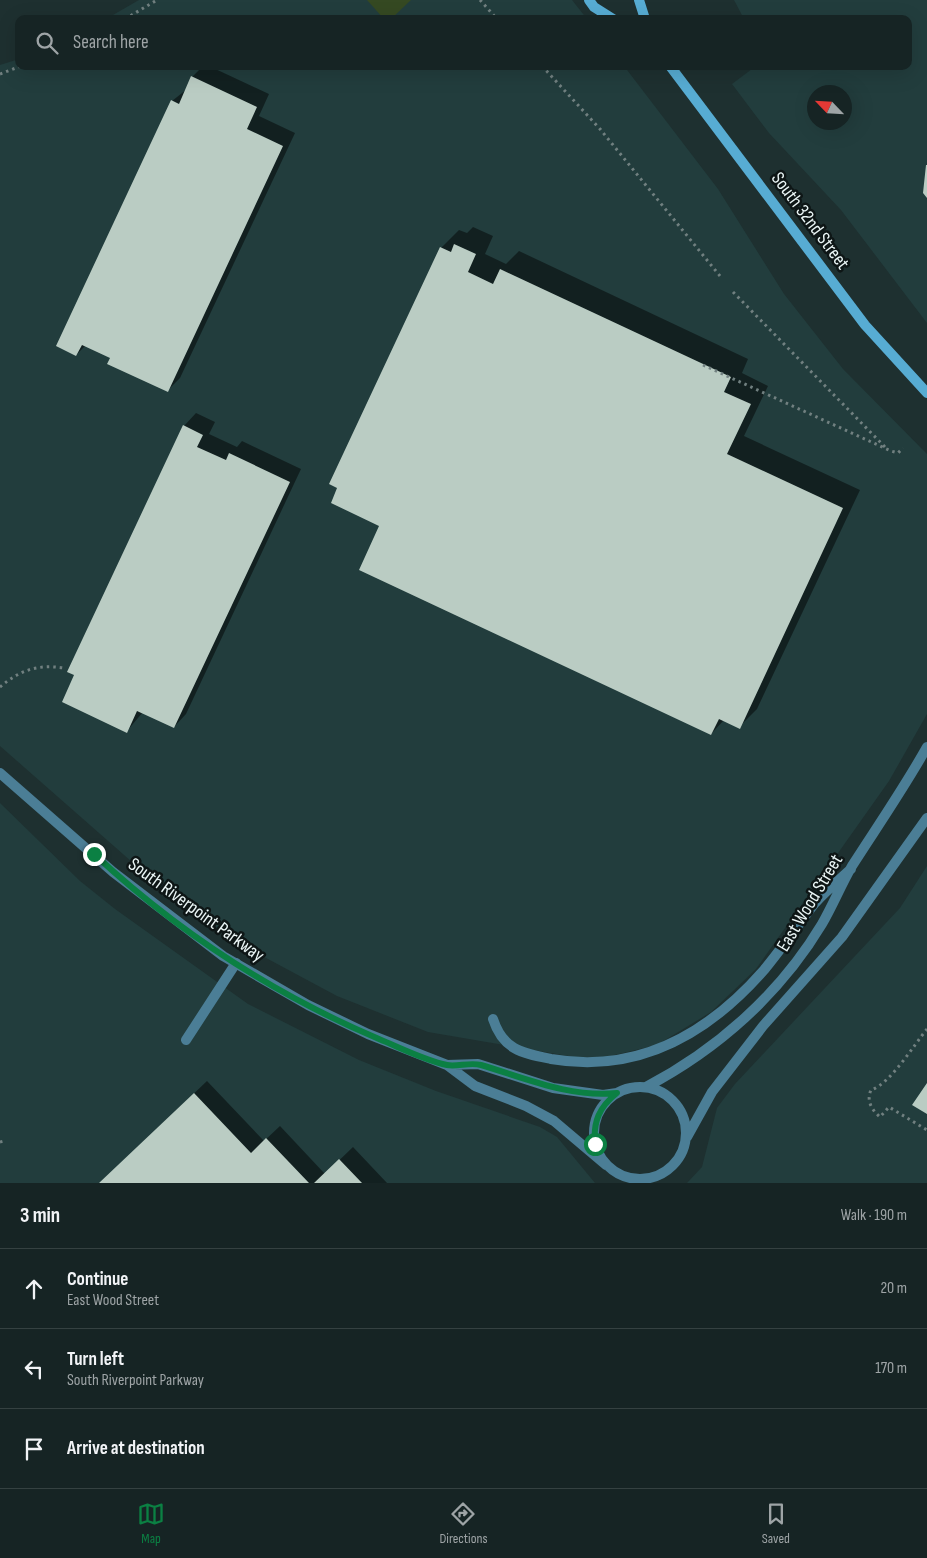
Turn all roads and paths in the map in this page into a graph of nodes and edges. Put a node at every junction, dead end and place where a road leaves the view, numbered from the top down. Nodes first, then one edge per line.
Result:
1 (158, 0) edge
2 (480, 0) edge
3 (588, 0) edge
4 (639, 0) edge
5 (132, 15) edge
6 (493, 15) edge
7 (607, 15) edge
8 (644, 15) edge
9 (15, 68) edge
10 (546, 70) edge
11 (673, 70) edge
12 (0, 74) edge
13 (720, 276) dead end
14 (733, 292) dead end
15 (703, 364) dead end
16 (927, 393) edge
17 (903, 448) dead end
18 (887, 449) junction
19 (64, 668) dead end
20 (0, 687) edge
21 (927, 747) edge
22 (0, 774) edge
23 (927, 818) edge
24 (851, 869) junction
25 (236, 963) junction
26 (493, 1019) dead end
27 (927, 1029) edge
28 (186, 1040) dead end
29 (448, 1065) junction
30 (646, 1087) junction
31 (617, 1093) junction
32 (927, 1130) edge
33 (687, 1137) junction
34 (606, 1165) junction

1 - 5 path
2 - 6 path
3 - 7 main road
4 - 8 main road
9 - 12 path
10 - 13 path
11 - 16 main road, South 32nd Street
14 - 18 path
15 - 18 path
17 - 18 path
19 - 20 path
21 - 24 street, East Wood Street
22 - 25 street, South Riverpoint Parkway
23 - 33 street, East Wood Street
24 - 26 street
24 - 30 street, East Wood Street
25 - 28 street
25 - 29 street, South Riverpoint Parkway
27 - 32 path
29 - 31 street, South Riverpoint Parkway
29 - 34 street, South Riverpoint Parkway
30 - 31 street, East Wood Street
30 - 33 street
31 - 34 street
33 - 34 street, East Wood Street

